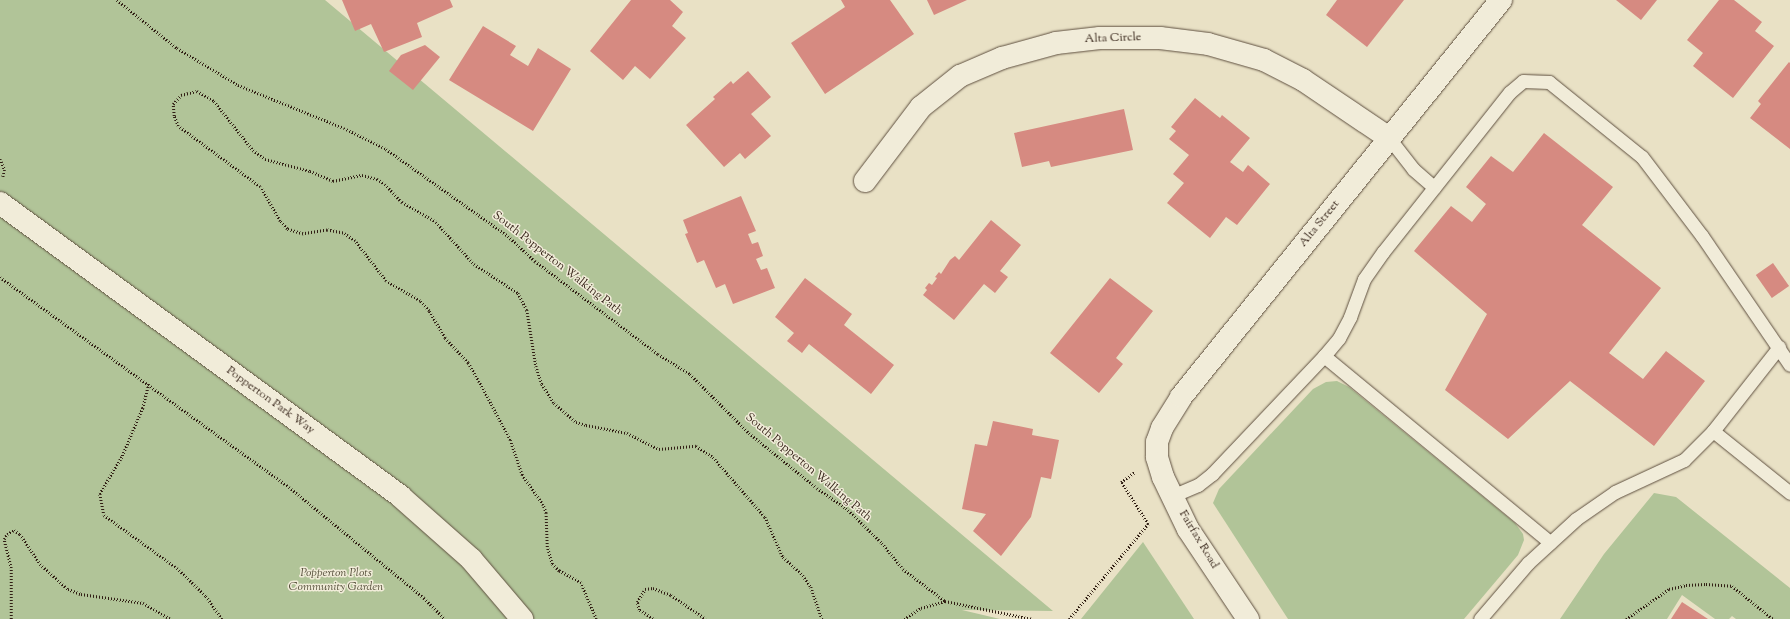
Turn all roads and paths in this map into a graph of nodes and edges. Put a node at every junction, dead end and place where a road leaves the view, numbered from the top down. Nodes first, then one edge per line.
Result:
1 (117, 0) edge
2 (1501, 0) edge
3 (1389, 138) junction
4 (0, 159) edge
5 (3, 178) dead end
6 (865, 181) dead end
7 (1434, 187) junction
8 (0, 203) edge
9 (0, 277) edge
10 (1779, 347) junction
11 (1324, 356) junction
12 (1790, 365) edge
13 (149, 384) junction
14 (1713, 431) junction
15 (1157, 457) joint
16 (1129, 476) dead end
17 (1790, 493) edge
18 (1172, 496) junction
19 (1550, 542) junction
20 (945, 601) junction
21 (12, 619) edge
22 (171, 619) edge
23 (222, 619) edge
24 (445, 619) edge
25 (522, 619) edge
26 (596, 619) edge
27 (653, 619) edge
28 (706, 619) edge
29 (822, 619) edge
30 (904, 619) edge
31 (1032, 619) edge
32 (1069, 619) edge
33 (1248, 619) edge
34 (1480, 619) edge
35 (1626, 619) edge
36 (1773, 619) edge

1 - 20 path, South Popperton Walking Path
2 - 3 street, Alta Street
3 - 6 street, Alta Circle
3 - 7 lane
3 - 15 street, Alta Street
4 - 5 path
7 - 10 lane
7 - 11 lane
8 - 25 street, Popperton Park Way
9 - 13 path
10 - 12 lane
10 - 14 lane
11 - 18 lane
11 - 19 lane
13 - 23 path
13 - 24 path
14 - 17 lane
14 - 19 lane
15 - 18 street, Fairfax Road
16 - 32 path
18 - 33 street, Fairfax Road
19 - 34 lane
20 - 30 path
20 - 31 path
21 - 22 path
26 - 29 path
27 - 28 path
35 - 36 path

